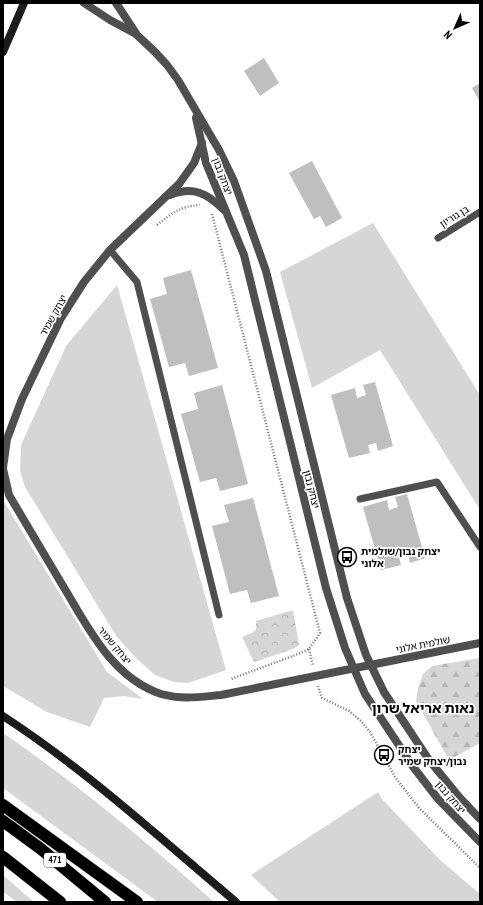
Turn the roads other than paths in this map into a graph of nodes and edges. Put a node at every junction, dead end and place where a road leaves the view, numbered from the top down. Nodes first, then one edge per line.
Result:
1 (24, 3) edge
2 (84, 3) edge
3 (116, 3) edge
4 (137, 34) junction
5 (3, 52) edge
6 (193, 106) junction
7 (202, 143) junction
8 (164, 199) junction
9 (480, 212) edge
10 (228, 214) junction
11 (438, 238) dead end
12 (110, 250) junction
13 (3, 469) edge
14 (360, 499) dead end
15 (480, 547) edge
16 (219, 614) dead end
17 (480, 643) edge
18 (371, 664) junction
19 (353, 668) junction
20 (3, 716) edge
21 (3, 805) edge
22 (480, 819) edge
23 (3, 821) edge
24 (480, 842) edge
25 (176, 851) junction
26 (3, 857) edge
27 (60, 902) edge
28 (104, 902) edge
29 (137, 902) edge
30 (230, 902) edge
31 (236, 902) edge

1 - 5 main road
2 - 4 street, יצחק נבון
3 - 4 street, יצחק נבון
4 - 6 street, יצחק נבון
6 - 7 street, יצחק נבון
6 - 18 street, יצחק נבון
7 - 8 street, יצחק שמיר
7 - 10 street, יצחק נבון
8 - 10 street, יצחק שמיר
8 - 12 street, יצחק שמיר
9 - 11 lane, בן גוריון
10 - 19 street, יצחק נבון
12 - 13 street, יצחק שמיר
12 - 16 lane
13 - 19 street, יצחק שמיר
14 - 15 lane
17 - 18 street, שולמית אלוני
18 - 19 street, יצחק שמיר
18 - 22 street, יצחק נבון
19 - 24 street, יצחק נבון
20 - 25 main road
21 - 29 highway
23 - 28 highway, 471
25 - 30 main road
25 - 31 main road
26 - 27 highway

